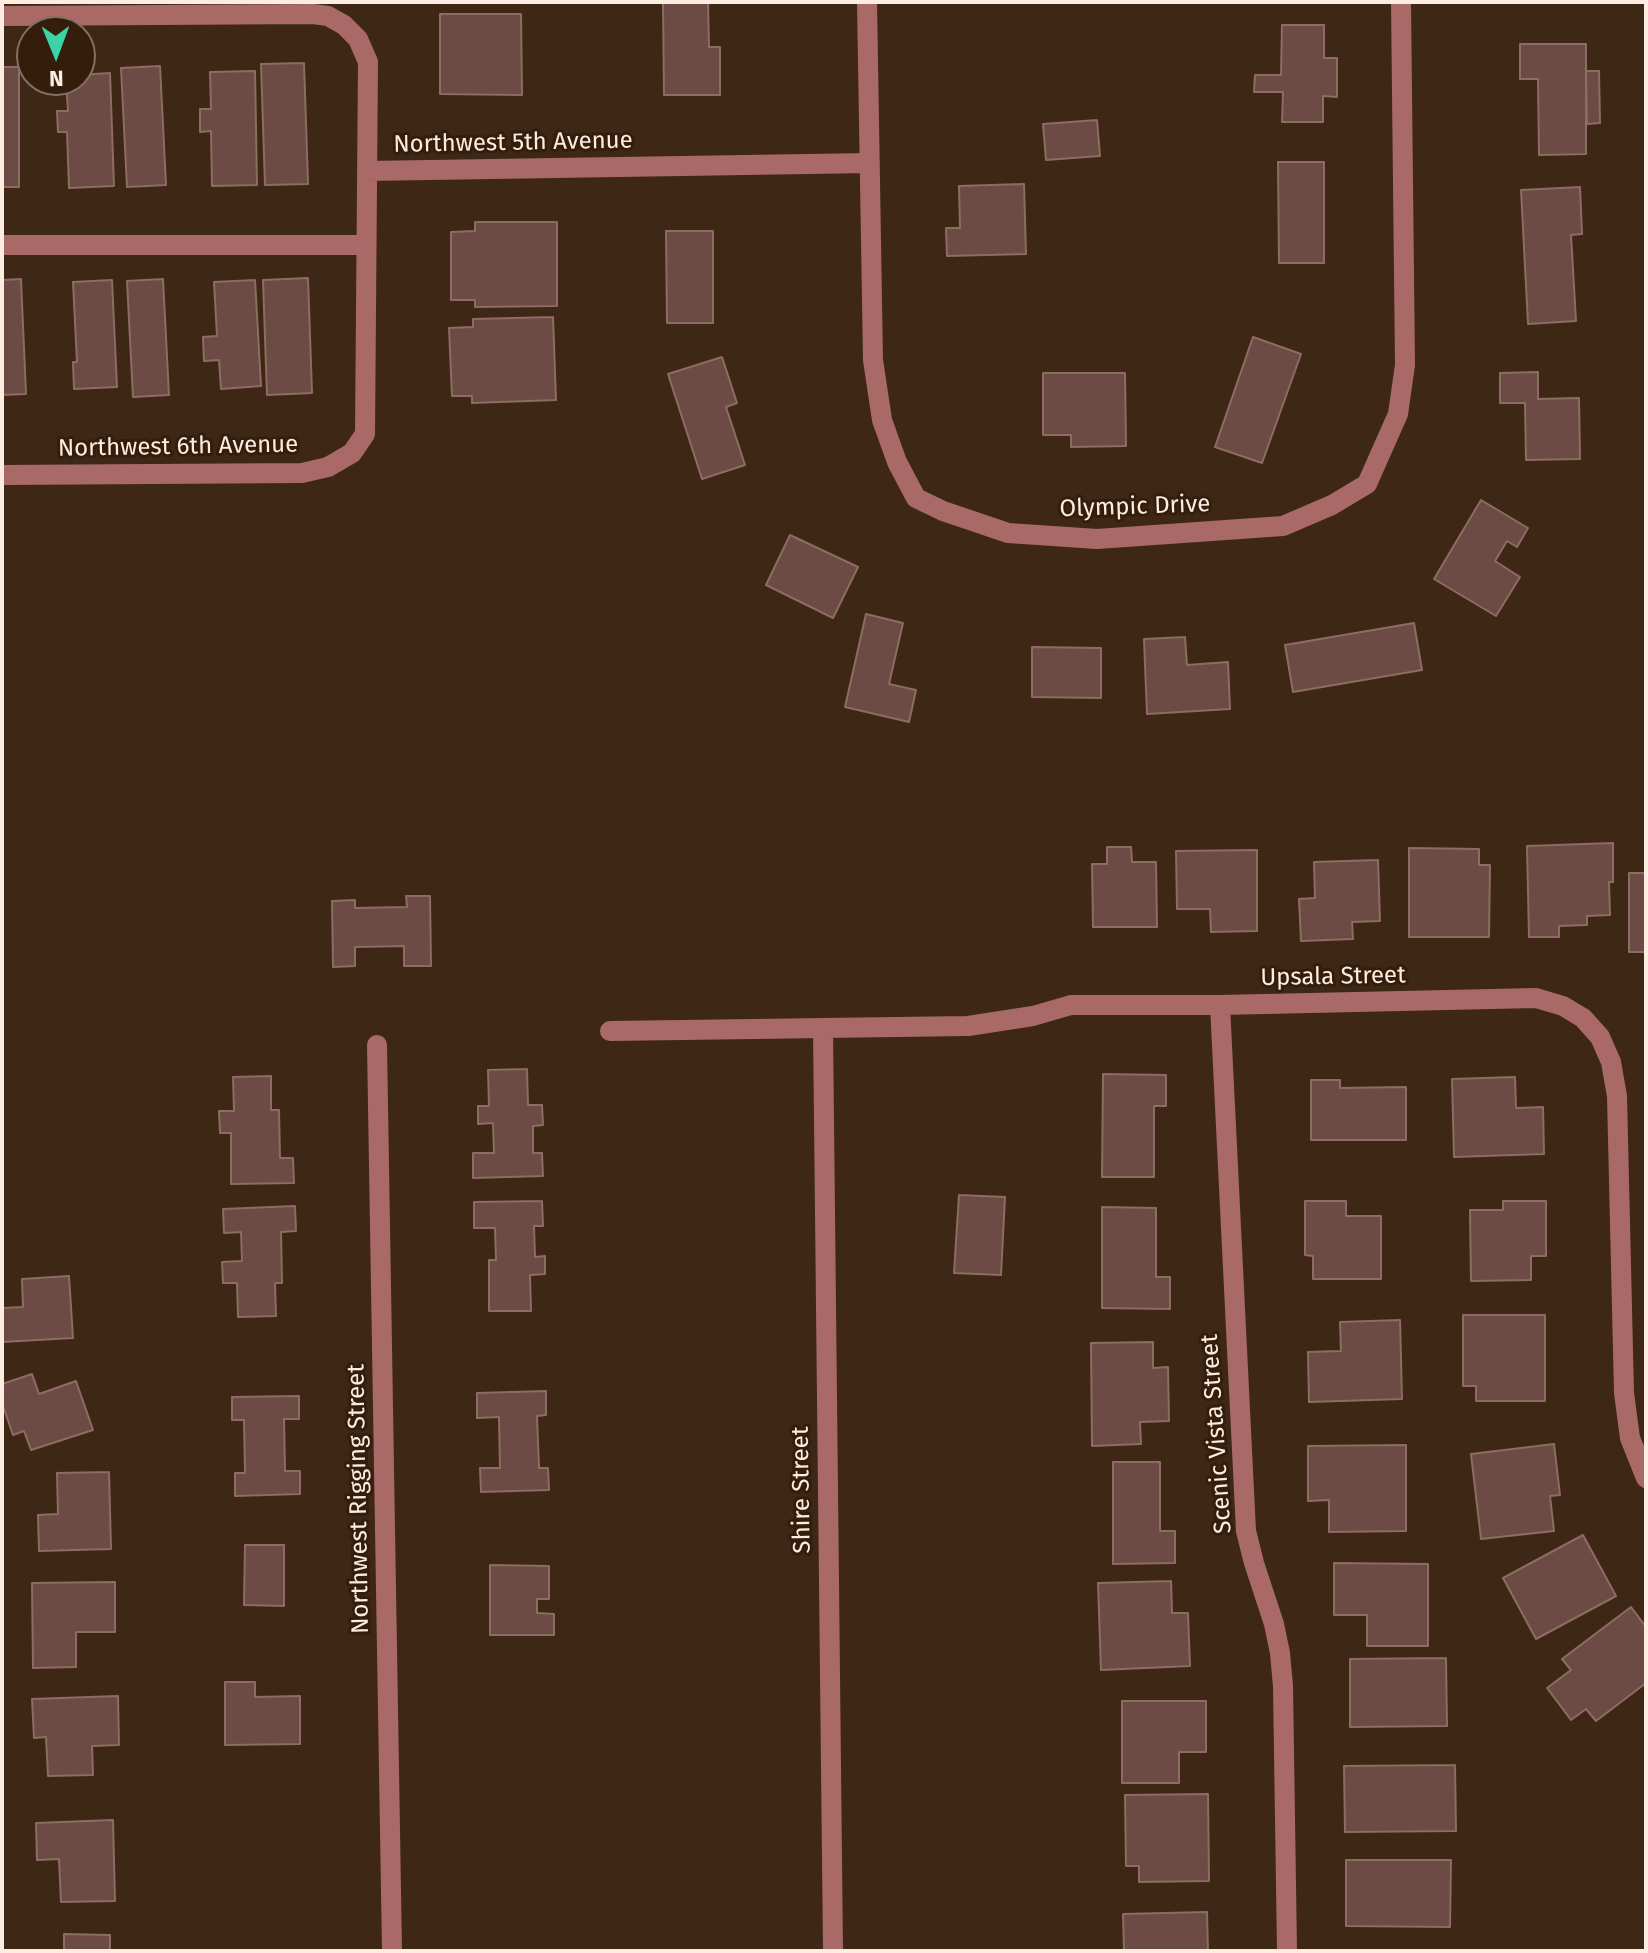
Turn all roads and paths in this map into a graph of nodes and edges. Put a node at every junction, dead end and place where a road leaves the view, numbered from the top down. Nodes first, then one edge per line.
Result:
1 (867, 2) edge
2 (1401, 2) edge
3 (2, 16) edge
4 (870, 163) junction
5 (367, 171) junction
6 (2, 245) edge
7 (366, 245) junction
8 (2, 475) edge
9 (1220, 1005) junction
10 (823, 1028) junction
11 (610, 1031) dead end
12 (377, 1045) dead end
13 (1646, 1478) edge
14 (392, 1951) edge
15 (833, 1951) edge
16 (1287, 1951) edge

1 - 4 street, Olympic Drive
2 - 4 street, Olympic Drive
3 - 5 street, Northwest 5th Avenue
4 - 5 street, Northwest 5th Avenue
5 - 7 street, Northwest 6th Avenue
6 - 7 street
7 - 8 street, Northwest 6th Avenue
9 - 10 street, Upsala Street
9 - 13 street, Upsala Street
9 - 16 street, Scenic Vista Street
10 - 11 street, Upsala Street
10 - 15 street, Shire Street
12 - 14 street, Northwest Rigging Street

